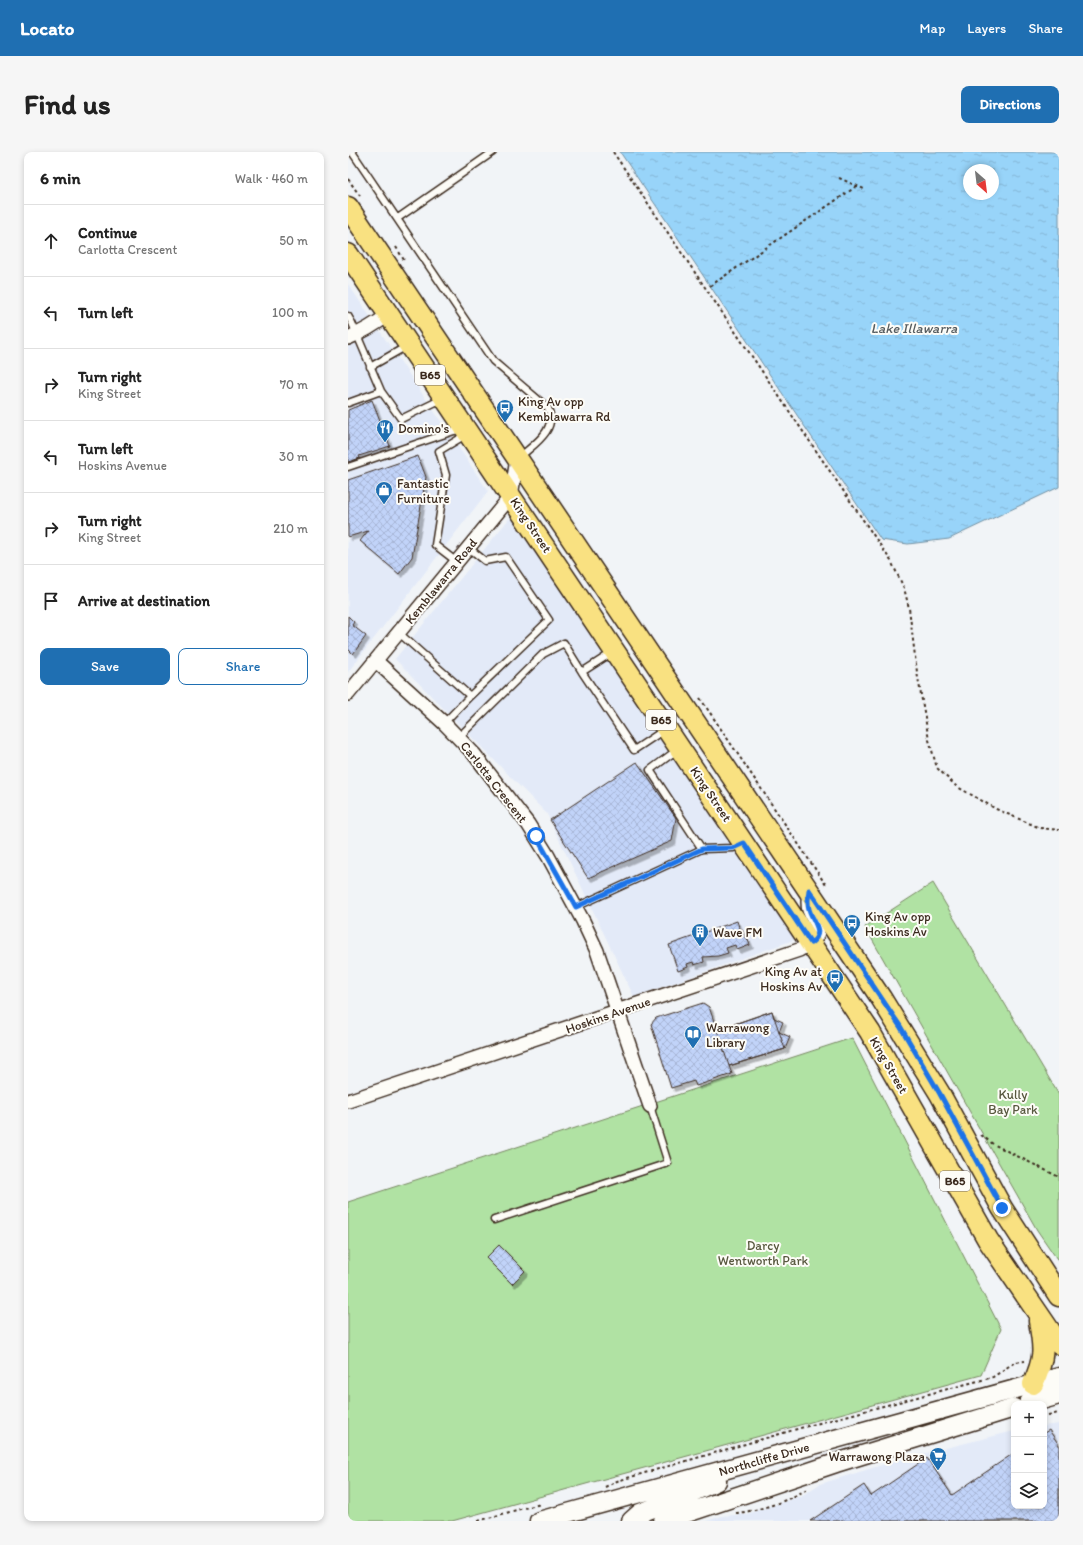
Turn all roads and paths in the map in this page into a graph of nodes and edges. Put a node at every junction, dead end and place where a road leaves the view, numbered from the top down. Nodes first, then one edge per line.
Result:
1 (352, 152) edge
2 (493, 152) edge
3 (613, 152) edge
4 (839, 178) dead end
5 (857, 186) junction
6 (864, 189) dead end
7 (348, 207) edge
8 (398, 218) junction
9 (348, 254) edge
10 (710, 286) dead end
11 (389, 314) junction
12 (348, 316) edge
13 (352, 336) edge
14 (410, 344) junction
15 (370, 366) junction
16 (380, 391) junction
17 (445, 397) junction
18 (348, 403) edge
19 (466, 429) junction
20 (517, 459) junction
21 (348, 467) edge
22 (511, 496) junction
23 (468, 548) junction
24 (457, 562) junction
25 (399, 632) junction
26 (615, 651) junction
27 (376, 661) junction
28 (582, 672) junction
29 (348, 694) edge
30 (470, 696) junction
31 (444, 723) junction
32 (667, 728) junction
33 (458, 737) junction
34 (680, 748) junction
35 (1059, 830) edge
36 (744, 843) junction
37 (702, 849) junction
38 (809, 890) junction
39 (576, 907) junction
40 (811, 943) junction
41 (618, 1011) junction
42 (348, 1101) edge
43 (650, 1106) joint
44 (494, 1220) dead end
45 (1059, 1296) edge
46 (1038, 1315) junction
47 (1059, 1344) edge
48 (1027, 1361) dead end
49 (1059, 1377) edge
50 (1033, 1384) junction
51 (1059, 1395) edge
52 (1038, 1401) edge
53 (1059, 1405) edge
54 (1047, 1406) edge
55 (1011, 1409) edge
56 (1059, 1413) edge
57 (1047, 1415) edge
58 (749, 1464) junction
59 (599, 1488) dead end
60 (540, 1512) edge
61 (478, 1521) edge
62 (631, 1521) edge
63 (663, 1521) edge

1 - 8 lane
2 - 8 lane
3 - 35 path
4 - 5 path
5 - 6 path
5 - 10 path
7 - 20 main road, King Street / B65
8 - 20 lane
9 - 11 main road, King Street / B65
11 - 13 street
11 - 14 main road, King Street / B65
12 - 13 lane
13 - 15 lane
14 - 15 lane
14 - 17 main road, King Street / B65
15 - 16 lane
16 - 17 lane
16 - 18 lane
17 - 19 main road, King Street / B65
19 - 21 lane
19 - 22 main road, King Street / B65
19 - 24 lane
20 - 22 street
20 - 38 main road, King Street / B65
22 - 23 street, Kemblawarra Road
22 - 26 main road, King Street / B65
23 - 24 street, Kemblawarra Road
23 - 30 lane
24 - 25 street, Kemblawarra Road
25 - 27 street, Kemblawarra Road
25 - 30 lane
26 - 28 lane
26 - 32 main road, King Street / B65
27 - 29 street, Kemblawarra Road
27 - 31 street, Carlotta Crescent
28 - 32 lane
28 - 33 lane
30 - 31 lane
31 - 33 street, Carlotta Crescent
32 - 34 main road, King Street / B65
33 - 39 street, Carlotta Crescent
34 - 36 main road, King Street / B65
34 - 37 lane
36 - 37 lane
36 - 40 main road, King Street / B65
37 - 39 lane
38 - 40 street
38 - 45 main road, King Street / B65
39 - 41 street, Carlotta Crescent
40 - 41 street, Hoskins Avenue
40 - 46 main road, King Street / B65
41 - 42 street, Hoskins Avenue
41 - 43 street, Carlotta Crescent
43 - 44 lane
46 - 47 main road, King Street / B65
46 - 50 main road
48 - 59 path
49 - 50 main road, Northcliffe Drive
50 - 58 main road, Northcliffe Drive
51 - 52 main road
53 - 54 main road
55 - 63 main road, Northcliffe Drive
56 - 57 path
58 - 60 main road, Northcliffe Drive
58 - 62 main road
60 - 61 path

